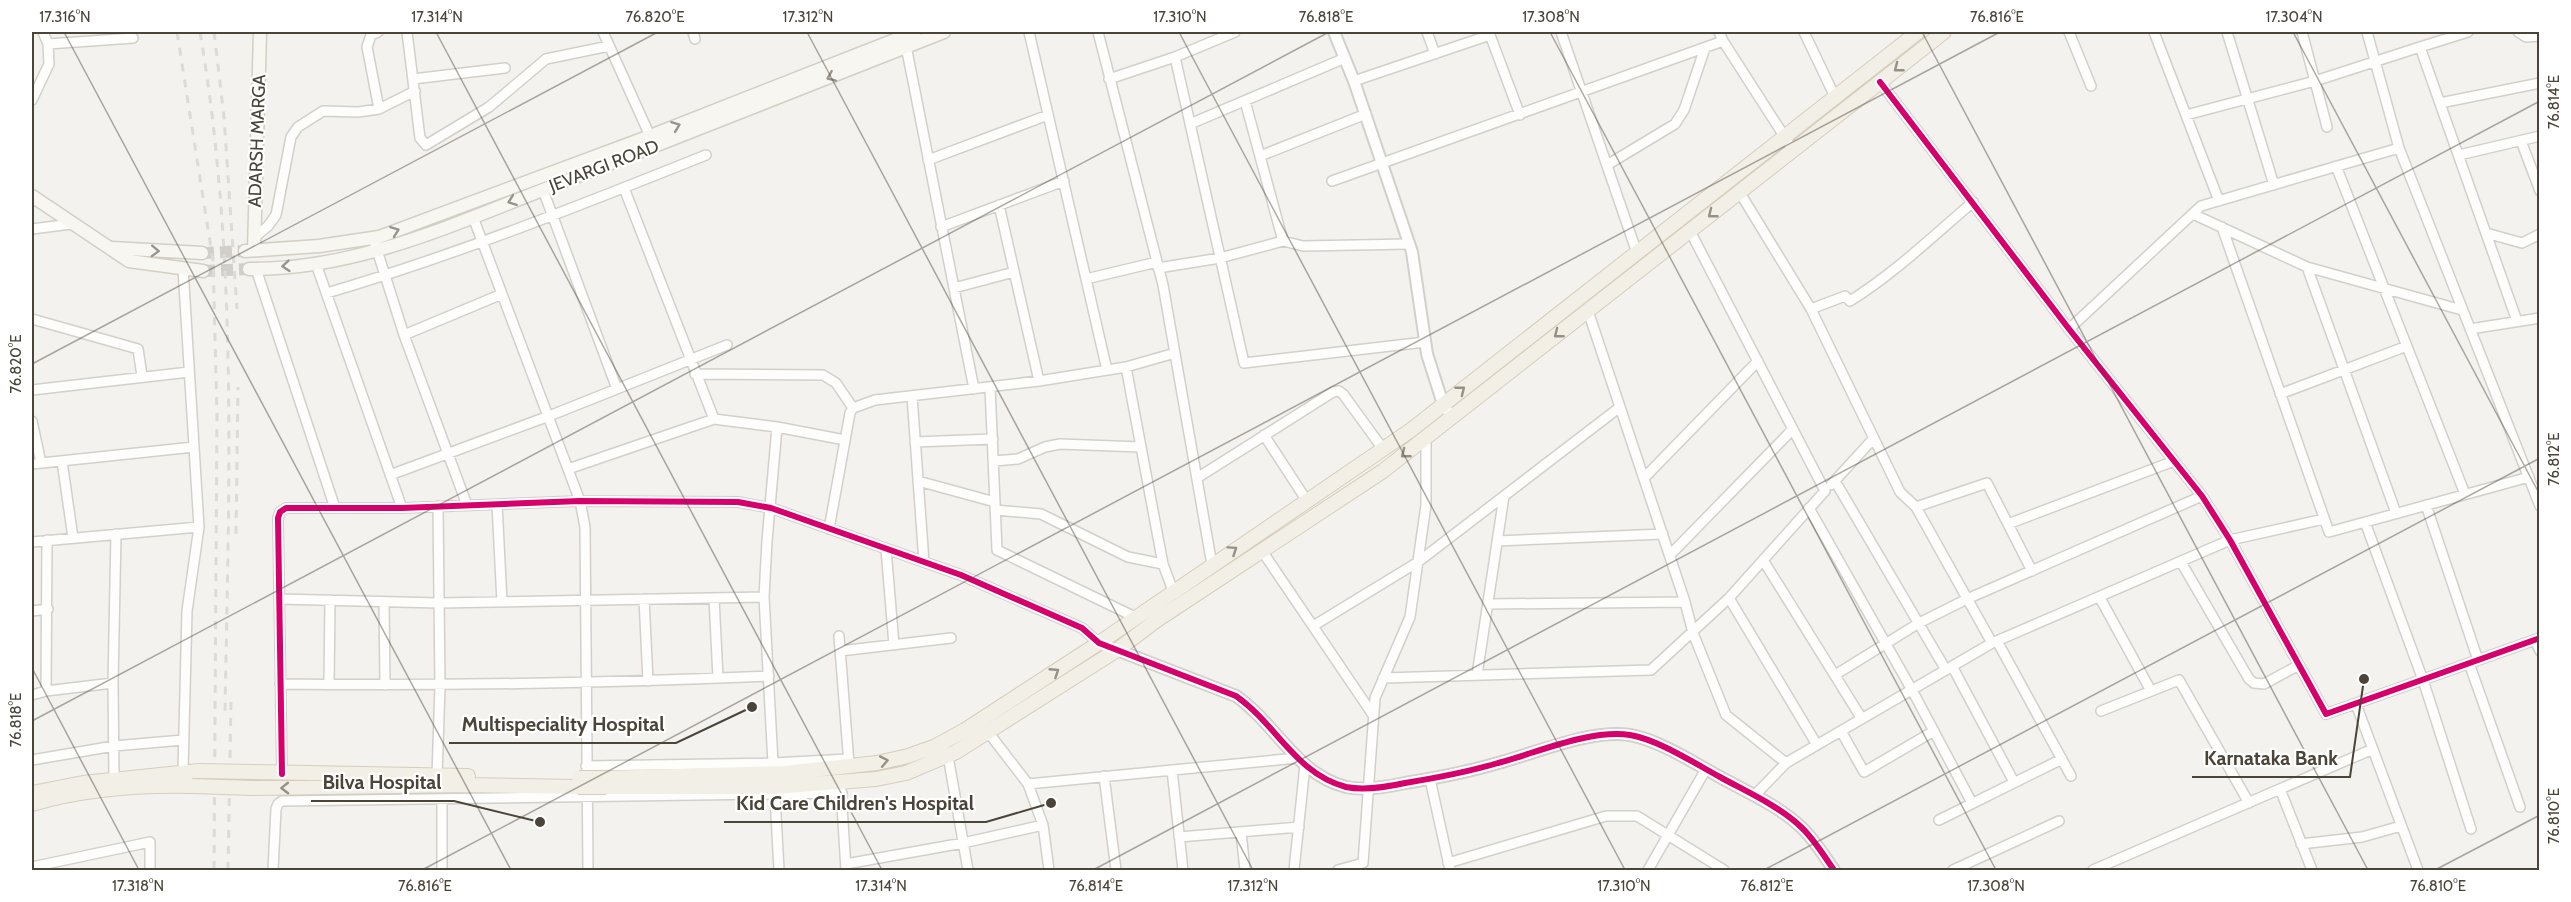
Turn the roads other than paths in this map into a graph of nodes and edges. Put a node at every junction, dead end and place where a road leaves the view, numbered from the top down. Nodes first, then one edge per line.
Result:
1 (44, 32) edge
2 (260, 32) edge
3 (378, 32) edge
4 (407, 32) edge
5 (603, 32) edge
6 (944, 32) edge
7 (1029, 32) edge
8 (1098, 32) edge
9 (1235, 32) edge
10 (1334, 32) edge
11 (1427, 32) edge
12 (1561, 32) edge
13 (1719, 32) edge
14 (1804, 32) edge
15 (1916, 32) edge
16 (1944, 32) edge
17 (2069, 32) edge
18 (2154, 32) edge
19 (2227, 32) edge
20 (2302, 32) edge
21 (2367, 32) edge
22 (2468, 32) edge
23 (2518, 32) edge
24 (1490, 33) edge
25 (907, 36) edge
26 (2540, 36) edge
27 (133, 38) dead end
28 (1723, 41) junction
29 (48, 44) junction
30 (609, 46) junction
31 (2420, 47) junction
32 (1705, 48) junction
33 (1435, 54) junction
34 (1175, 57) junction
35 (1345, 58) junction
36 (2376, 62) junction
37 (505, 68) dead end
38 (413, 79) junction
39 (1109, 79) junction
40 (1354, 81) junction
41 (2315, 81) junction
42 (1880, 82) junction
43 (2540, 83) edge
44 (2091, 86) dead end
45 (415, 91) junction
46 (1582, 93) junction
47 (1835, 98) junction
48 (2248, 99) junction
49 (32, 100) edge
50 (1245, 101) junction
51 (2440, 103) junction
52 (379, 109) junction
53 (1366, 114) junction
54 (1048, 115) junction
55 (1520, 115) junction
56 (2186, 115) junction
57 (1190, 124) junction
58 (2327, 127) dead end
59 (650, 136) junction
60 (2540, 136) edge
61 (1784, 138) junction
62 (2521, 141) junction
63 (2399, 148) junction
64 (1793, 150) junction
65 (706, 155) dead end
66 (2459, 155) junction
67 (1260, 156) junction
68 (928, 160) junction
69 (1382, 162) junction
70 (1607, 165) junction
71 (2336, 166) junction
72 (1332, 181) dead end
73 (1064, 182) junction
74 (2274, 185) junction
75 (624, 188) junction
76 (543, 189) junction
77 (2540, 191) edge
78 (1740, 193) junction
79 (32, 196) edge
80 (2219, 201) junction
81 (1973, 202) junction
82 (999, 205) junction
83 (2193, 214) junction
84 (552, 216) junction
85 (473, 217) junction
86 (71, 224) junction
87 (941, 227) junction
88 (2222, 227) junction
89 (32, 229) edge
90 (1690, 231) junction
91 (2486, 233) junction
92 (2540, 234) edge
93 (373, 238) junction
94 (1283, 241) junction
95 (481, 242) junction
96 (1409, 244) junction
97 (251, 246) junction
98 (108, 247) junction
99 (378, 251) junction
100 (202, 253) tunnel mouth
101 (1637, 253) junction
102 (1220, 258) junction
103 (316, 264) junction
104 (1158, 265) junction
105 (2307, 267) junction
106 (183, 268) junction
107 (253, 269) joint
108 (203, 271) tunnel mouth
109 (1014, 272) junction
110 (386, 276) junction
111 (1086, 279) junction
112 (954, 288) junction
113 (2385, 290) junction
114 (327, 293) junction
115 (502, 294) junction
116 (1811, 309) junction
117 (2462, 310) junction
118 (1588, 311) junction
119 (2540, 318) edge
120 (32, 319) edge
121 (2517, 321) junction
122 (2069, 329) junction
123 (2469, 329) junction
124 (404, 334) junction
125 (1425, 342) junction
126 (728, 345) dead end
127 (2407, 346) junction
128 (1174, 352) junction
129 (690, 360) junction
130 (1758, 361) junction
131 (1126, 367) junction
132 (2344, 369) junction
133 (1107, 370) junction
134 (189, 372) junction
135 (695, 374) junction
136 (142, 376) junction
137 (1039, 381) junction
138 (990, 387) junction
139 (617, 389) junction
140 (974, 389) junction
141 (32, 390) edge
142 (2280, 394) junction
143 (912, 396) junction
144 (1443, 404) junction
145 (1620, 407) junction
146 (853, 408) junction
147 (549, 416) junction
148 (1453, 417) junction
149 (714, 419) junction
150 (32, 421) edge
151 (777, 427) junction
152 (1793, 429) junction
153 (1264, 435) junction
154 (1426, 438) junction
155 (993, 439) junction
156 (1873, 439) junction
157 (845, 440) junction
158 (915, 442) junction
159 (194, 447) junction
160 (1141, 447) junction
161 (1383, 450) junction
162 (448, 453) junction
163 (62, 461) junction
164 (994, 461) junction
165 (2174, 461) junction
166 (36, 463) edge
167 (568, 469) junction
168 (390, 474) junction
169 (2529, 477) junction
170 (1197, 478) junction
171 (1644, 478) junction
172 (918, 481) junction
173 (1835, 481) junction
174 (1825, 491) junction
175 (2465, 494) junction
176 (1504, 496) junction
177 (2202, 496) junction
178 (580, 501) junction
179 (1307, 501) junction
180 (497, 504) junction
181 (467, 505) junction
182 (2426, 505) junction
183 (438, 506) junction
184 (995, 506) junction
185 (2540, 506) edge
186 (1916, 507) junction
187 (335, 508) junction
188 (402, 508) junction
189 (771, 508) junction
190 (1809, 508) junction
191 (2396, 513) junction
192 (2324, 519) junction
193 (2364, 522) junction
194 (2008, 524) junction
195 (199, 527) junction
196 (829, 528) junction
197 (116, 534) junction
198 (1663, 534) junction
199 (73, 538) junction
200 (47, 540) junction
201 (1497, 540) junction
202 (2230, 540) junction
203 (32, 542) edge
204 (886, 549) junction
205 (1262, 550) junction
206 (1670, 555) junction
207 (1763, 560) junction
208 (924, 562) junction
209 (1418, 562) junction
210 (2181, 562) junction
211 (1163, 564) junction
212 (1212, 565) junction
213 (2032, 571) junction
214 (1173, 591) junction
215 (764, 597) junction
216 (279, 598) junction
217 (714, 598) junction
218 (1729, 598) junction
219 (2100, 598) junction
220 (644, 599) junction
221 (1968, 599) junction
222 (330, 600) junction
223 (585, 601) junction
224 (384, 602) junction
225 (502, 602) junction
226 (1685, 602) junction
227 (439, 603) junction
228 (1488, 604) junction
229 (48, 609) junction
230 (32, 611) edge
231 (1136, 617) junction
232 (1919, 624) junction
233 (1313, 626) junction
234 (1693, 633) junction
235 (839, 636) dead end
236 (951, 638) dead end
237 (2537, 639) edge
238 (1994, 642) junction
239 (1099, 643) junction
240 (1886, 643) junction
241 (894, 645) junction
242 (1117, 650) junction
243 (840, 651) junction
244 (2540, 651) edge
245 (2473, 662) junction
246 (2299, 665) junction
247 (1949, 668) junction
248 (1477, 675) junction
249 (1835, 675) junction
250 (769, 676) junction
251 (718, 678) junction
252 (1383, 678) junction
253 (2424, 680) junction
254 (648, 681) junction
255 (113, 683) junction
256 (280, 684) junction
257 (329, 684) junction
258 (586, 684) junction
259 (385, 685) junction
260 (440, 686) junction
261 (1912, 690) junction
262 (46, 691) junction
263 (2151, 691) junction
264 (32, 695) edge
265 (2356, 704) junction
266 (2101, 711) dead end
267 (1373, 715) junction
268 (1862, 719) junction
269 (1841, 731) junction
270 (1934, 731) junction
271 (988, 732) junction
272 (183, 740) junction
273 (1817, 745) junction
274 (114, 746) junction
275 (2373, 749) junction
276 (948, 756) junction
277 (2062, 759) junction
278 (32, 760) edge
279 (1301, 762) junction
280 (773, 763) junction
281 (849, 763) junction
282 (1786, 763) junction
283 (1706, 769) junction
284 (1172, 770) junction
285 (183, 771) junction
286 (282, 774) junction
287 (437, 776) junction
288 (1104, 776) junction
289 (2071, 776) dead end
290 (114, 779) junction
291 (1430, 779) junction
292 (582, 782) junction
293 (606, 782) junction
294 (2014, 782) junction
295 (1028, 784) junction
296 (841, 788) junction
297 (1368, 788) junction
298 (2280, 789) junction
299 (32, 793) edge
300 (775, 796) junction
301 (1754, 796) junction
302 (442, 800) junction
303 (1972, 803) junction
304 (2249, 803) junction
305 (32, 804) edge
306 (2520, 807) dead end
307 (1938, 820) dead end
308 (2059, 821) dead end
309 (1043, 825) junction
310 (2401, 826) junction
311 (1299, 827) junction
312 (2471, 829) dead end
313 (1241, 832) junction
314 (1668, 835) junction
315 (1179, 837) junction
316 (963, 843) junction
317 (2301, 844) junction
318 (32, 867) edge
319 (846, 867) edge
320 (1365, 867) edge
321 (1449, 867) edge
322 (150, 870) edge
323 (273, 870) edge
324 (442, 870) edge
325 (588, 870) edge
326 (779, 870) edge
327 (968, 870) edge
328 (1049, 870) edge
329 (1116, 870) edge
330 (1183, 870) edge
331 (1245, 870) edge
332 (1294, 870) edge
333 (1338, 870) edge
334 (1648, 870) edge
335 (1724, 870) edge
336 (1834, 870) edge
337 (1953, 870) edge
338 (2093, 870) edge
339 (2312, 870) edge
340 (2418, 870) edge

1 - 29 street
2 - 97 main road, ADARSH MARGA
3 - 52 street
4 - 38 street
5 - 30 street
6 - 25 main road, JEVARGI ROAD
7 - 54 street
8 - 39 street
9 - 34 street
10 - 35 street
11 - 33 street
12 - 46 street
13 - 28 street
14 - 47 street
15 - 47 main road
16 -> 42 main road
17 - 44 street
18 - 56 street
19 - 48 street
20 - 41 street
21 - 36 street
22 - 31 street
23 - 26 street
24 - 33 street
24 - 55 street
59 -> 25 main road
25 - 68 street
25 -> 76 main road, JEVARGI ROAD
27 - 29 street
28 - 32 street
28 - 61 street
29 - 49 street
30 - 45 street
30 - 59 street
31 - 36 street
31 - 51 street
32 - 46 street
32 - 70 street
33 - 40 street
34 - 39 street
34 - 57 street
35 - 40 street
35 - 50 street
36 - 41 street
36 - 63 street
37 - 38 street
38 - 45 street
39 - 104 street
40 - 53 street
41 - 48 street
41 - 58 street
42 - 64 main road
42 - 81 street
43 - 51 street
45 - 52 street
46 - 55 street
46 - 70 street
47 - 61 main road
48 - 56 street
48 - 74 street
50 - 57 street
50 - 67 street
51 - 66 street
52 - 97 street
53 - 67 street
53 - 69 street
54 - 68 street
54 - 73 street
55 - 69 street
56 - 80 street
57 - 102 street
93 -> 59 main road
60 - 62 street
61 - 64 street
61 - 101 main road
62 - 66 street
62 - 77 street
63 - 71 street
63 - 117 street
64 - 78 main road
65 - 75 street
66 - 91 street
67 - 94 street
68 - 87 street
69 - 72 street
69 - 96 street
70 - 101 street
71 - 74 street
71 - 113 street
73 - 82 street
73 - 111 street
74 - 80 street
75 - 84 street
75 - 129 street
76 - 84 street
76 -> 85 main road, JEVARGI ROAD
78 -> 90 main road
78 - 116 street
79 - 86 main road
80 - 83 street
81 - 116 street
81 - 122 street
82 - 87 street
82 - 109 street
83 - 88 street
83 - 122 street
84 - 95 street
84 - 139 street
85 - 95 street
85 - 99 main road, JEVARGI ROAD
86 - 89 street
86 - 98 main road
87 - 112 street
88 - 105 street
88 - 142 street
90 - 118 main road
90 - 130 street
91 - 92 street
91 - 121 street
93 - 97 main road
93 - 99 street
94 - 96 street
94 - 102 street
95 - 110 street
95 - 115 street
96 - 125 street
98 -> 100 main road
98 - 106 main road
99 - 103 main road, JEVARGI ROAD
99 - 110 street
144 -> 101 main road
102 - 104 street
102 - 125 street
103 -> 107 main road, JEVARGI ROAD
103 - 114 street
104 - 111 street
104 - 128 street
105 - 113 street
105 - 132 street
106 - 108 main road
106 - 134 street
107 - 187 street
109 - 112 street
109 - 137 street
110 - 114 street
110 - 124 street
111 - 133 street
112 - 140 street
113 - 117 street
113 - 127 street
114 - 168 street
115 - 124 street
115 - 147 street
116 - 156 street
117 - 123 street
118 - 145 street
118 -> 148 main road
119 - 121 street
120 - 136 street
121 - 123 street
122 - 165 street
123 - 169 street
124 - 162 street
125 - 144 street
126 - 129 street
127 - 132 street
127 - 175 street
128 - 131 street
128 - 170 street
129 - 135 street
129 - 139 street
130 - 152 street
130 - 171 street
131 - 133 street
131 - 160 street
132 - 142 street
132 - 191 street
133 - 137 street
134 - 136 street
134 - 159 street
135 - 146 street
135 - 149 street
136 - 141 street
137 - 138 street
138 - 140 street
138 - 155 street
139 - 147 street
140 - 143 street
142 - 192 street
143 - 146 street
143 - 158 street
144 - 148 street
144 - 161 main road
145 - 171 street
145 - 176 street
146 - 157 street
147 - 162 street
147 - 167 street
148 - 154 main road
149 - 151 street
149 - 167 street
150 - 166 street
151 - 157 street
151 - 189 street
152 - 174 street
152 - 206 street
153 - 161 street
153 - 170 street
153 - 179 street
154 -> 205 main road
154 - 209 street
155 - 158 street
155 - 164 street
156 - 173 street
156 - 186 street
157 - 196 street
158 - 172 street
159 - 163 street
159 - 195 street
160 - 164 street
160 - 211 street
161 - 179 main road
162 - 168 street
162 - 181 street
163 - 166 street
163 - 199 street
164 - 184 street
165 - 177 street
165 - 194 street
167 - 178 street
168 - 188 street
169 - 175 street
169 - 185 street
170 - 212 street
171 - 198 street
172 - 184 street
172 - 208 street
173 - 174 street
173 - 232 street
174 - 190 street
175 - 182 street
176 - 201 street
176 - 209 street
177 - 202 street
177 - 213 street
178 - 180 street
178 - 189 street
178 - 223 street
212 -> 179 main road
180 - 181 street
180 - 225 street
181 - 183 street
182 - 191 street
182 - 245 street
183 - 188 street
183 - 227 street
184 - 211 street
184 - 231 street
186 - 194 street
186 - 221 street
187 - 188 street
187 - 216 street
189 - 196 street
189 - 215 street
190 - 207 street
190 - 240 street
191 - 193 street
192 - 193 street
192 - 202 street
193 - 253 street
194 - 213 street
195 - 197 street
195 - 272 street
196 - 204 street
197 - 199 street
197 - 255 street
198 - 201 street
198 - 206 street
199 - 200 street
200 - 203 street
200 - 229 street
201 - 228 street
202 - 210 street
202 - 246 street
204 - 208 street
204 - 241 street
205 - 233 street
205 - 242 main road
206 - 226 street
207 - 218 street
207 - 249 street
208 - 239 street
209 - 233 street
209 - 252 street
210 - 219 street
210 - 246 street
211 - 214 street
212 - 214 main road
213 - 221 street
214 - 231 main road
215 - 217 street
215 - 250 street
216 - 222 street
216 - 256 street
217 - 220 street
217 - 251 street
218 - 234 street
218 - 273 street
219 - 238 street
219 - 263 street
220 - 223 street
220 - 254 street
221 - 232 street
221 - 238 street
222 - 224 street
222 - 257 street
223 - 225 street
223 - 258 street
224 - 227 street
224 - 259 street
225 - 227 street
226 - 228 street
226 - 234 street
227 - 260 street
228 - 248 street
229 - 230 street
229 - 262 street
231 - 239 main road
232 - 240 street
232 - 247 street
233 - 267 street
234 - 248 street
234 - 282 street
235 - 243 street
236 - 241 street
237 - 244 street
237 - 245 street
238 - 247 street
238 - 277 street
239 - 242 street
281 -> 239 main road
240 - 249 street
240 - 261 street
241 - 243 street
242 - 271 main road
242 - 279 street
243 - 281 street
245 - 253 street
245 - 306 street
246 - 265 street
247 - 261 street
247 - 294 street
248 - 252 street
249 - 268 street
250 - 251 street
250 - 280 street
251 - 254 street
252 - 267 street
253 - 265 street
253 - 312 street
254 - 258 street
255 - 262 street
255 - 274 street
256 - 257 street
256 - 286 street
257 - 259 street
258 - 260 street
258 - 292 street
259 - 260 street
260 - 287 street
261 - 268 street
261 - 270 street
262 - 264 street
263 - 266 street
263 - 304 street
265 - 275 street
267 - 297 street
268 - 269 street
269 - 270 street
269 - 273 street
270 - 303 street
271 - 276 main road
271 - 295 street
272 - 274 street
272 - 285 street
273 - 282 street
274 - 278 street
274 - 290 street
275 - 298 street
275 - 310 street
276 - 296 main road
276 - 316 street
277 - 289 street
277 - 294 street
279 - 284 street
279 - 297 street
279 - 311 street
280 - 281 street
280 - 292 street
281 - 293 main road
282 - 301 street
283 - 291 street
283 - 301 street
283 - 314 street
284 - 288 street
284 - 315 street
285 - 286 main road, bridge
285 - 290 main road
286 - 287 main road
287 - 292 main road
288 - 295 street
288 - 329 street
290 - 299 main road
291 - 297 street
291 - 321 street
292 - 293 main road, bridge
292 - 300 street
292 - 302 street
292 -> 305 main road, bridge
292 - 325 street
293 - 296 main road
294 - 303 street
295 - 309 street
296 - 300 street
296 - 319 street
297 - 320 street
298 - 304 street
298 - 317 street
300 - 326 street
301 - 336 street
302 - 323 street
302 - 324 street
303 - 307 street
304 - 338 street
308 - 337 street
309 - 316 street
309 - 328 street
310 - 317 street
310 - 340 street
311 - 313 street
311 - 332 street
313 - 315 street
313 - 331 street
314 - 321 street
314 - 334 street
314 - 335 street
315 - 330 street
316 - 319 street
316 - 327 street
317 - 339 street
318 - 322 street
320 - 333 street

